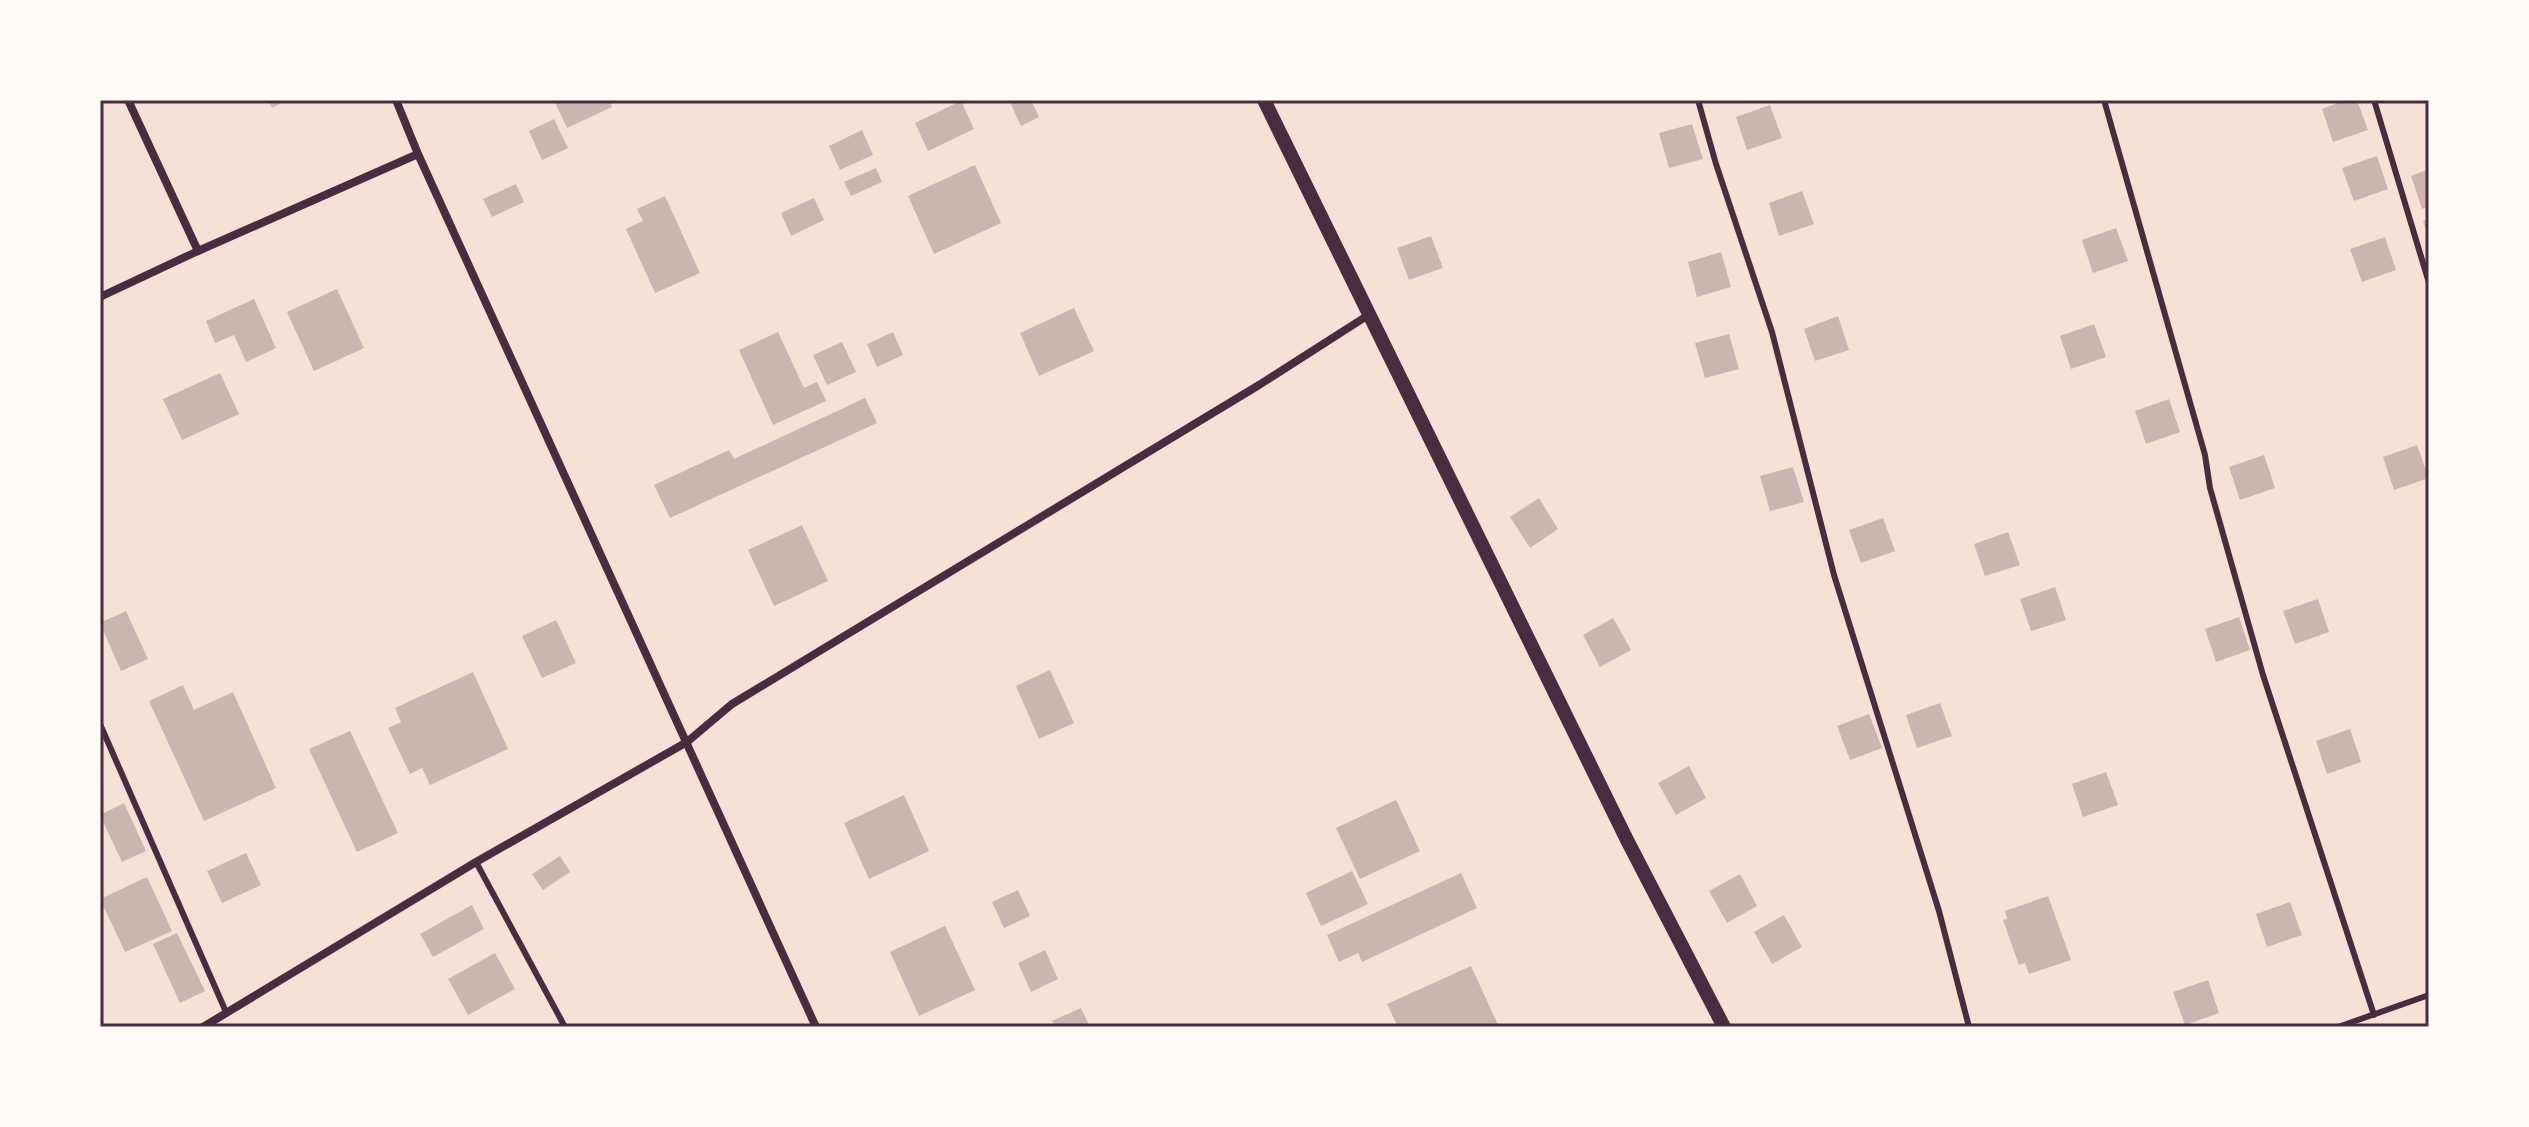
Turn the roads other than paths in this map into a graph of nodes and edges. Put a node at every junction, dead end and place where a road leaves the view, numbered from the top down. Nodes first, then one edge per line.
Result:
1 (128, 100) edge
2 (396, 100) edge
3 (1264, 100) edge
4 (1698, 100) edge
5 (2104, 100) edge
6 (2374, 100) edge
7 (418, 154) junction
8 (198, 251) junction
9 (2429, 283) edge
10 (100, 297) edge
11 (1370, 314) junction
12 (100, 724) edge
13 (687, 742) junction
14 (476, 862) junction
15 (2429, 995) edge
16 (226, 1012) junction
17 (2374, 1015) junction
18 (203, 1027) edge
19 (565, 1027) edge
20 (816, 1027) edge
21 (1724, 1027) edge
22 (1969, 1027) edge
23 (2338, 1027) edge

1 - 8 street
2 - 7 street
3 - 11 street
4 - 22 lane
5 - 17 lane
6 - 9 lane
7 - 8 street
7 - 13 street
8 - 10 street
11 - 13 street
11 - 21 street
12 - 16 lane
13 - 14 street
13 - 20 street
14 - 16 street
14 - 19 lane
15 - 17 lane
16 - 18 street
17 - 23 lane

